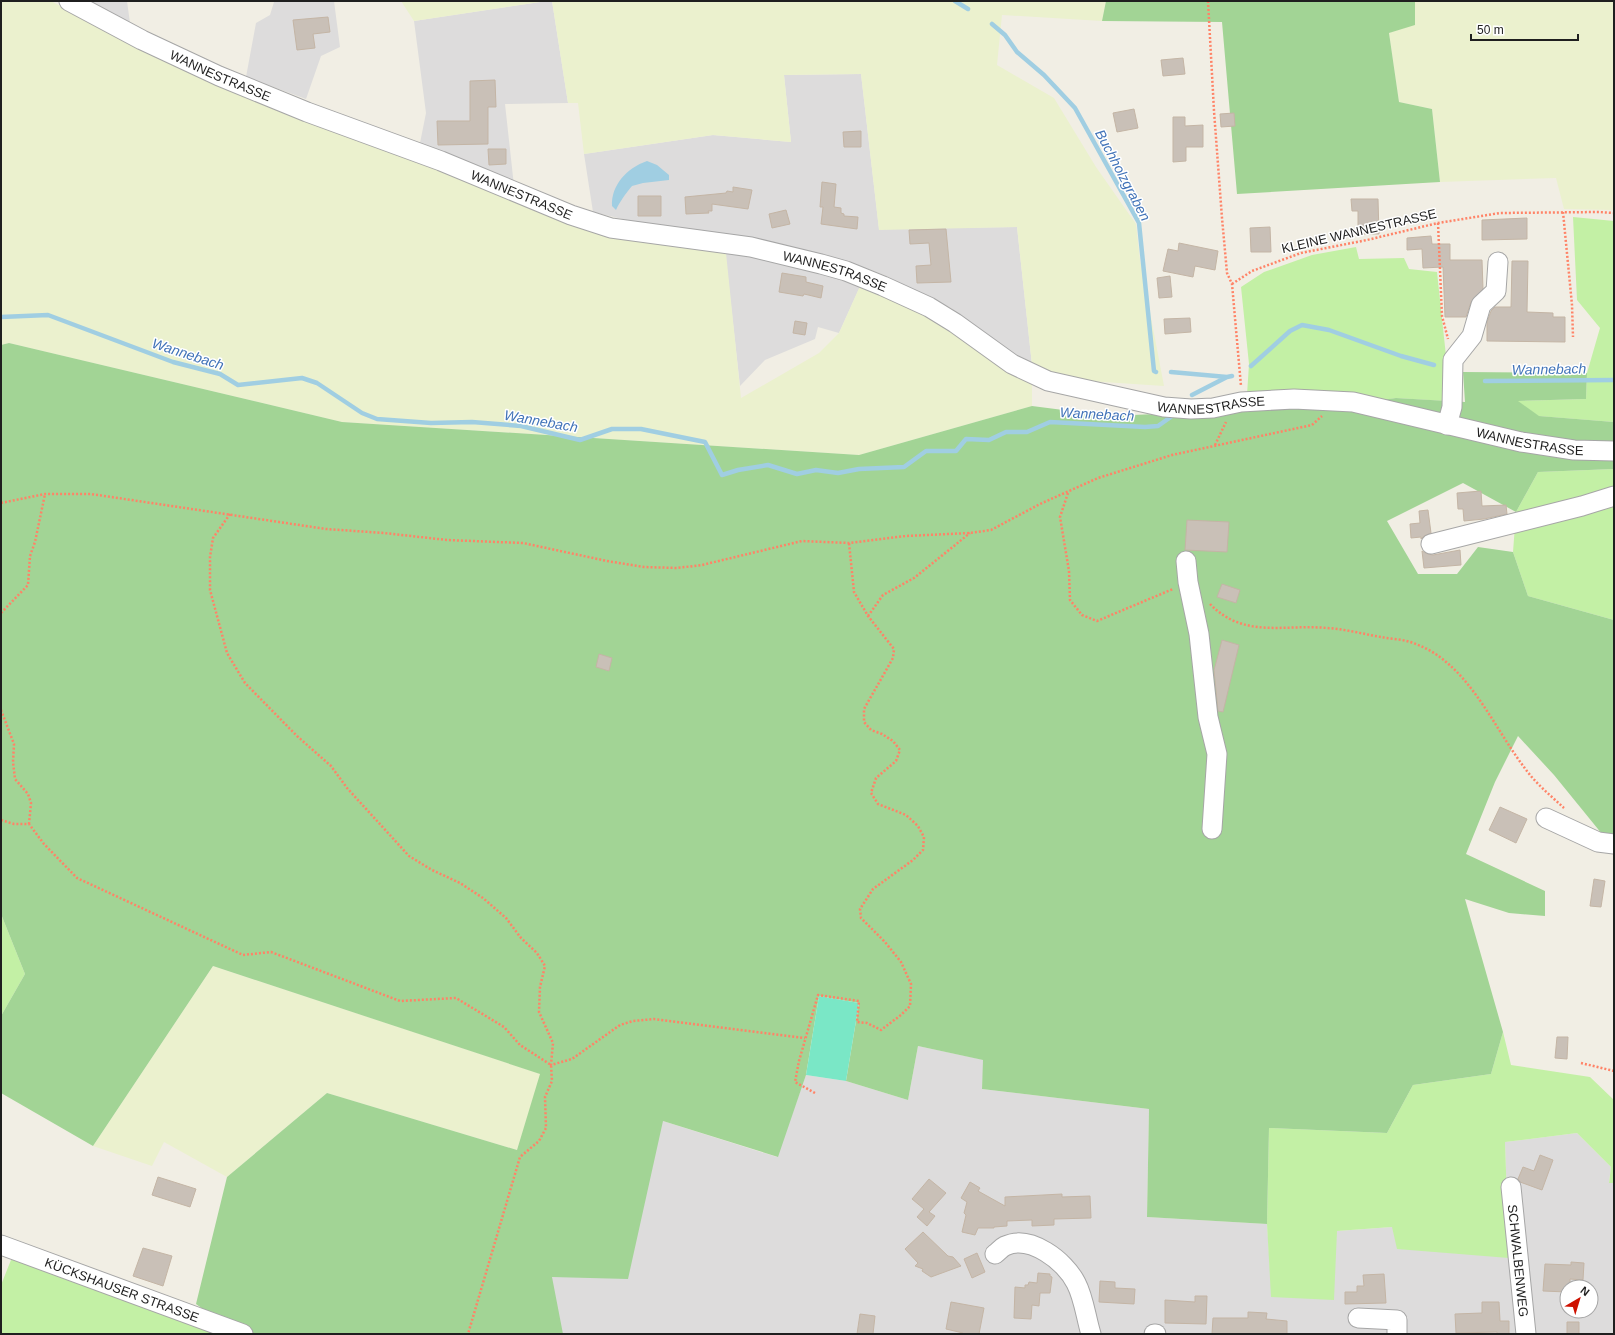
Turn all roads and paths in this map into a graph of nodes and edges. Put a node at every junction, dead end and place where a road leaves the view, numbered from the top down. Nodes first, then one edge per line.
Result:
1 (69, 1) edge
2 (1208, 1) edge
3 (1563, 212) junction
4 (1614, 213) edge
5 (1438, 223) junction
6 (1498, 262) dead end
7 (1232, 284) junction
8 (1573, 337) dead end
9 (1453, 360) junction
10 (1333, 400) junction
11 (1241, 402) junction
12 (1448, 425) junction
13 (1614, 452) edge
14 (1068, 492) junction
15 (45, 494) junction
16 (1614, 496) edge
17 (1, 503) edge
18 (230, 514) junction
19 (970, 533) junction
20 (849, 543) junction
21 (1431, 544) dead end
22 (1186, 561) dead end
23 (1188, 582) junction
24 (1, 612) edge
25 (868, 616) junction
26 (1, 710) edge
27 (1569, 812) dead end
28 (1546, 818) dead end
29 (1, 820) edge
30 (29, 824) junction
31 (1212, 829) dead end
32 (1614, 844) edge
33 (805, 1038) junction
34 (1581, 1063) dead end
35 (551, 1066) junction
36 (1614, 1072) edge
37 (815, 1093) dead end
38 (1511, 1187) dead end
39 (1, 1245) edge
40 (995, 1254) dead end
41 (1358, 1318) dead end
42 (243, 1334) edge
43 (468, 1334) edge
44 (1091, 1334) edge
45 (1397, 1334) edge
46 (1526, 1334) edge

1 - 11 street, WANNESTRASSE
2 - 7 path
3 - 4 path, KLEINE WANNESTRASSE
3 - 5 path, KLEINE WANNESTRASSE
3 - 8 path
5 - 7 path, KLEINE WANNESTRASSE
5 - 9 path
6 - 9 street
7 - 11 path
9 - 12 street
10 - 11 street, WANNESTRASSE
10 - 12 street, WANNESTRASSE
10 - 14 path
12 - 13 street, WANNESTRASSE
14 - 19 path
14 - 23 path
15 - 17 path
15 - 18 path
15 - 24 path
16 - 21 street
18 - 20 path
18 - 35 path
19 - 20 path
19 - 25 path
20 - 25 path
22 - 23 street
23 - 27 path
23 - 31 street
25 - 33 path
26 - 30 path
28 - 32 street
29 - 30 path
30 - 35 path
33 - 35 path
33 - 37 path
34 - 36 path
35 - 43 path
38 - 46 street, SCHWALBENWEG
39 - 42 street, KÜCKSHAUSER STRASSE
40 - 44 street
41 - 45 street

